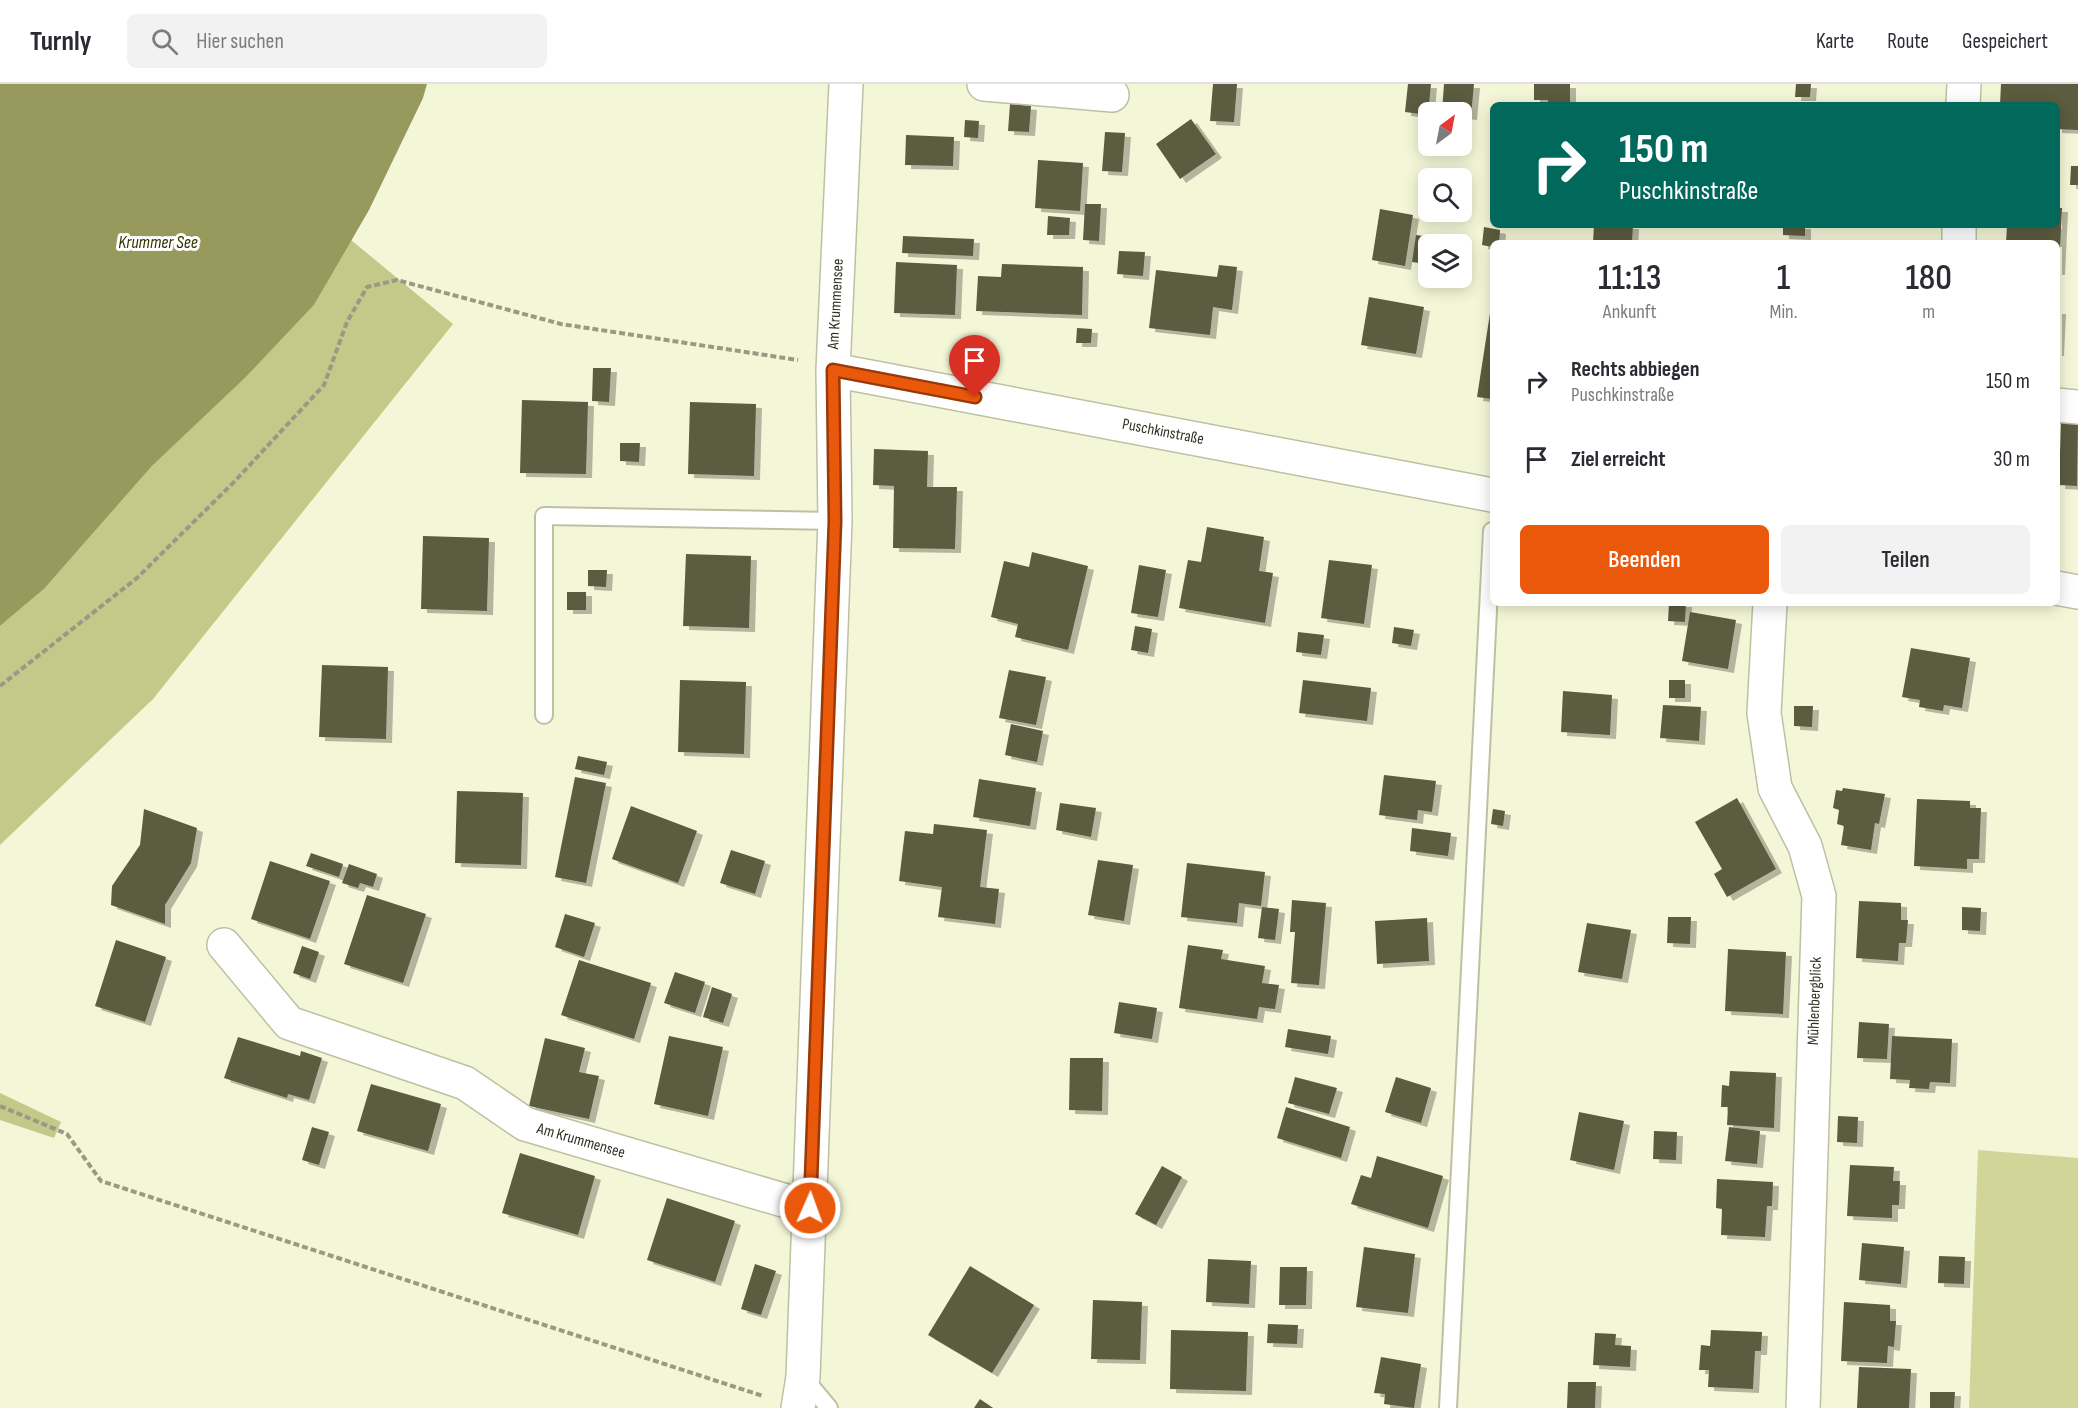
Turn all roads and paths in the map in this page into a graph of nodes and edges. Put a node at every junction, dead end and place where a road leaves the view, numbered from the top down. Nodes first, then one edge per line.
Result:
1 (846, 84) edge
2 (984, 84) edge
3 (1964, 84) edge
4 (1112, 95) dead end
5 (1963, 102) edge
6 (833, 370) junction
7 (2060, 405) edge
8 (2078, 406) edge
9 (1490, 495) edge
10 (835, 521) junction
11 (1490, 571) edge
12 (2060, 589) edge
13 (2078, 592) edge
14 (1770, 606) edge
15 (0, 686) edge
16 (544, 715) dead end
17 (224, 945) dead end
18 (0, 1106) edge
19 (810, 1208) junction
20 (799, 1397) edge
21 (830, 1408) edge
22 (1448, 1408) edge
23 (1803, 1408) edge

1 - 6 street, Am Krummensee
2 - 4 street
3 - 5 street
6 - 9 street, Puschkinstraße
6 - 10 street, Am Krummensee
6 - 15 path
7 - 8 street
10 - 16 lane
10 - 19 street, Am Krummensee
11 - 22 lane
12 - 13 street
14 - 23 street, Mühlenbergblick
17 - 19 street, Am Krummensee
18 - 20 path
19 - 20 street, Am Krummensee
20 - 21 lane

